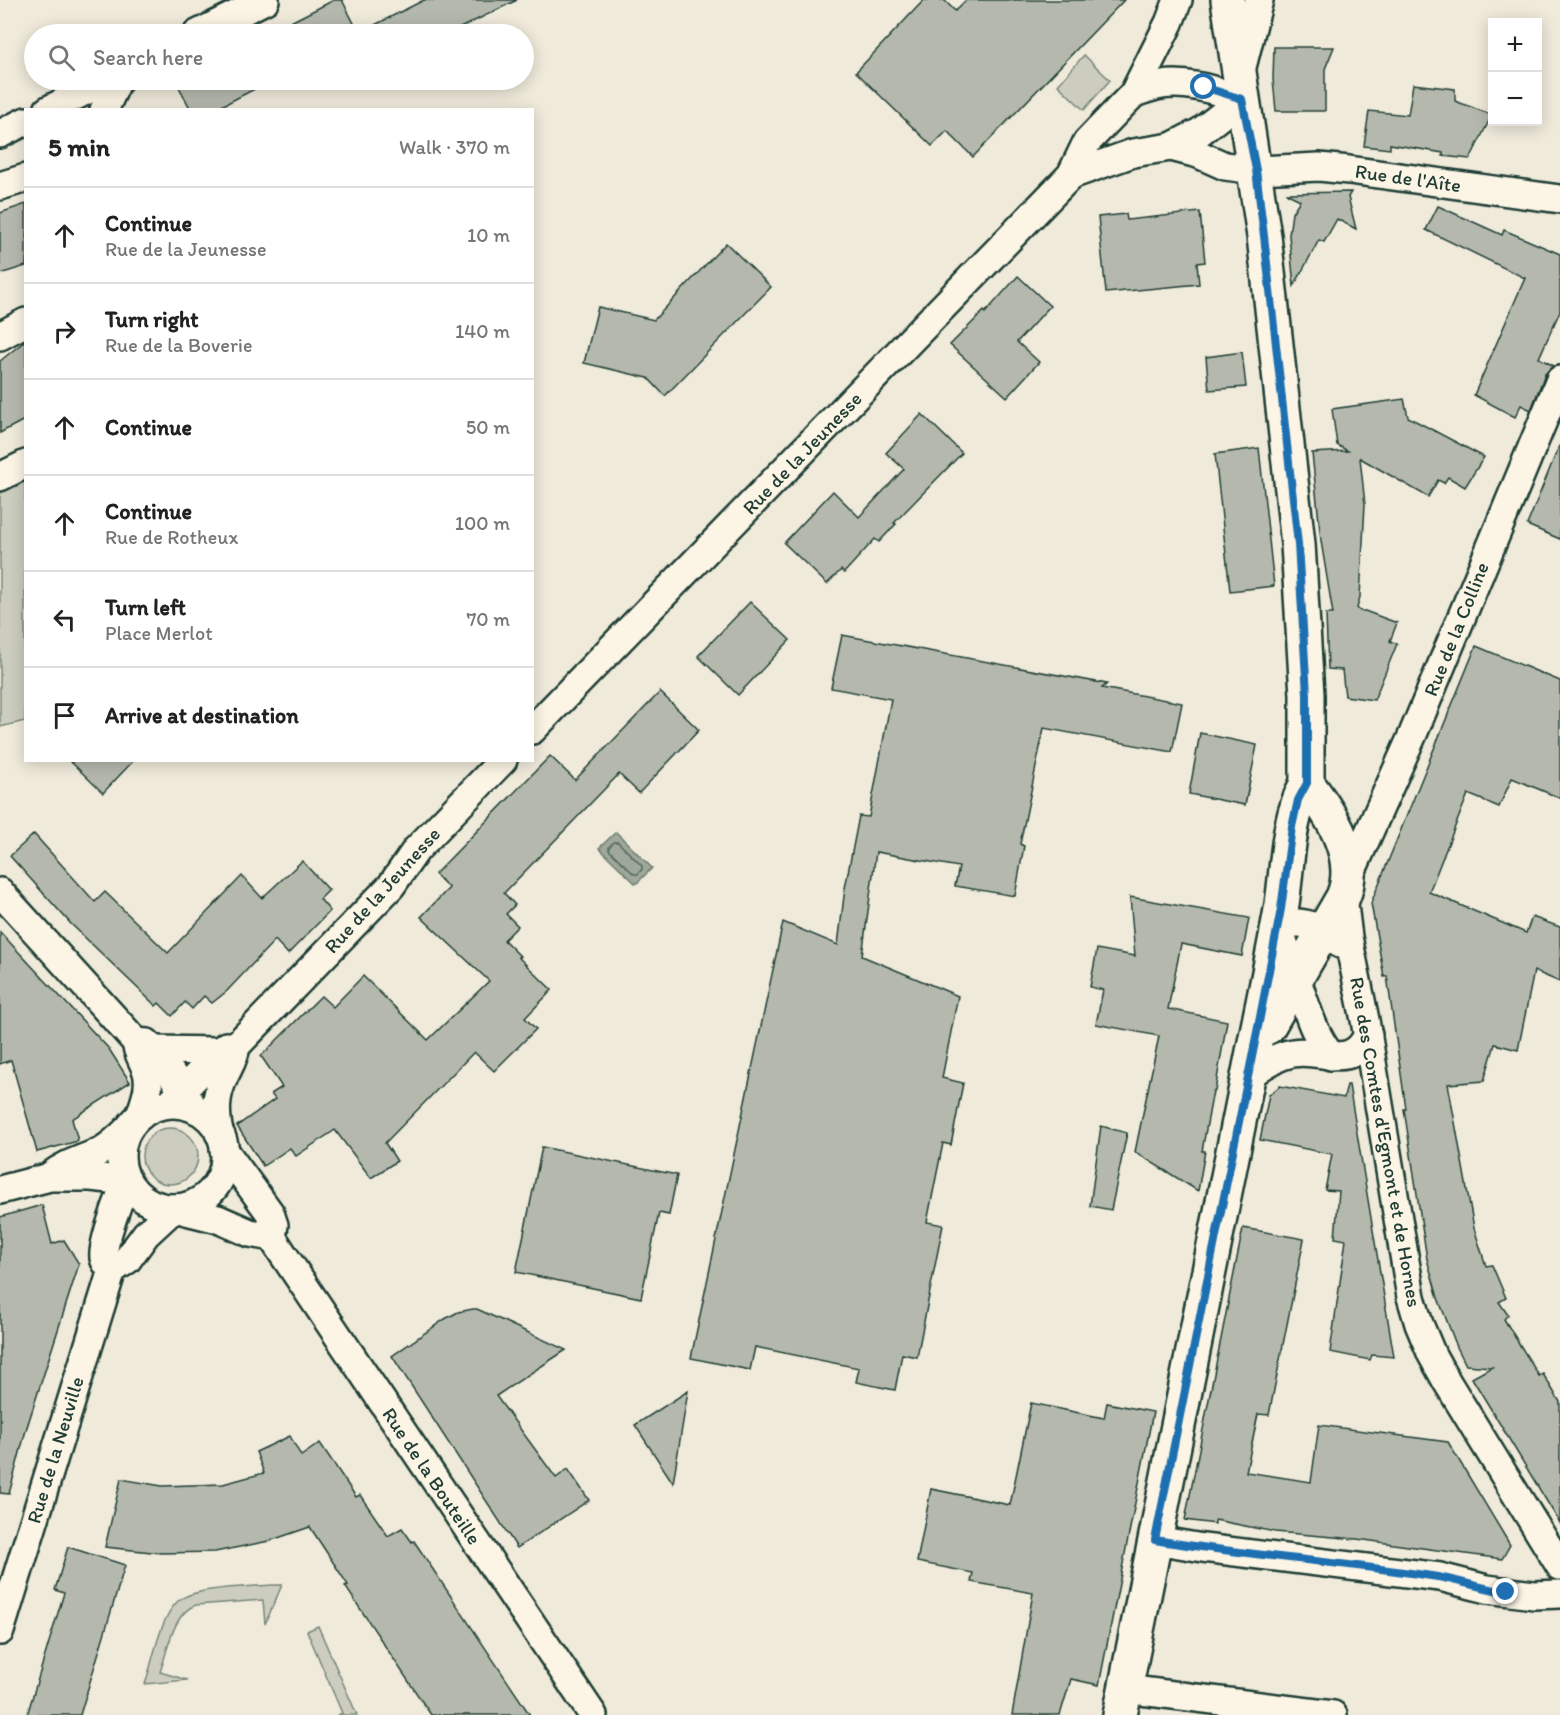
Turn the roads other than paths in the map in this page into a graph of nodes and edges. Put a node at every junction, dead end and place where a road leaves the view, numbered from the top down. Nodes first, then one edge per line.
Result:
1 (266, 0) edge
2 (1178, 0) edge
3 (1228, 0) edge
4 (1259, 0) edge
5 (217, 24) edge
6 (1241, 88) junction
7 (87, 90) edge
8 (113, 90) edge
9 (1134, 93) junction
10 (52, 108) edge
11 (105, 108) edge
12 (24, 122) edge
13 (0, 134) edge
14 (1171, 147) junction
15 (1256, 170) junction
16 (1071, 175) junction
17 (24, 179) edge
18 (0, 186) edge
19 (1560, 199) edge
20 (24, 323) edge
21 (0, 336) edge
22 (1560, 380) edge
23 (24, 465) edge
24 (0, 477) edge
25 (534, 728) edge
26 (501, 762) edge
27 (1307, 783) junction
28 (1346, 887) junction
29 (0, 892) edge
30 (1278, 923) junction
31 (1323, 930) junction
32 (1352, 955) junction
33 (1296, 977) junction
34 (1368, 1035) junction
35 (145, 1046) junction
36 (228, 1048) junction
37 (1331, 1056) junction
38 (1250, 1065) junction
39 (183, 1101) junction
40 (134, 1122) junction
41 (222, 1141) junction
42 (56, 1177) junction
43 (127, 1181) junction
44 (0, 1190) edge
45 (174, 1208) junction
46 (110, 1230) junction
47 (272, 1237) junction
48 (112, 1270) junction
49 (1155, 1540) junction
50 (1560, 1566) edge
51 (1560, 1594) edge
52 (0, 1631) edge
53 (1122, 1702) edge
54 (593, 1715) edge
55 (1333, 1715) edge

1 - 5 street
2 - 9 street, Rue de la Jeunesse
3 - 6 street
4 - 6 street
6 - 9 street
6 - 14 street, Rue de la Jeunesse
6 - 15 street
7 - 10 street
8 - 11 street
9 - 16 street, Rue de la Jeunesse
12 - 13 street
14 - 15 street, Rue de la Jeunesse
14 - 16 street, Rue de la Jeunesse
15 - 19 street, Rue de l'Aîte
15 - 27 street
16 - 25 street, Rue de la Jeunesse
17 - 18 street
20 - 21 street
22 - 28 street, Rue de la Colline
23 - 24 street
26 - 36 street, Rue de la Jeunesse
27 - 28 street, Rue des Comtes d'Egmont et de Hornes
27 - 30 street
28 - 31 street
28 - 32 street, Rue des Comtes d'Egmont et de Hornes
29 - 35 street
30 - 31 street
30 - 33 street
30 - 38 street
31 - 32 street
31 - 33 street
32 - 34 street, Rue des Comtes d'Egmont et de Hornes
33 - 37 street
33 - 38 street
34 - 37 street
34 - 50 street, Rue des Comtes d'Egmont et de Hornes
35 - 36 street
35 - 39 street, Rue de la Bouteille
35 - 40 street
36 - 39 street, Rue de la Jeunesse
36 - 41 street, Rue de la Jeunesse
37 - 38 street
38 - 49 street
39 - 40 street
39 - 41 street, Rue de la Bouteille
40 - 42 street
40 - 43 street
41 - 45 street
41 - 47 street, Rue de la Bouteille
42 - 43 street
42 - 44 street
42 - 46 street
43 - 45 street
43 - 46 street, Rue de la Neuville
45 - 47 street
45 - 48 street
46 - 48 street, Rue de la Neuville
47 - 54 street, Rue de la Bouteille
48 - 52 street, Rue de la Neuville
49 - 51 street
49 - 53 street
53 - 55 street

